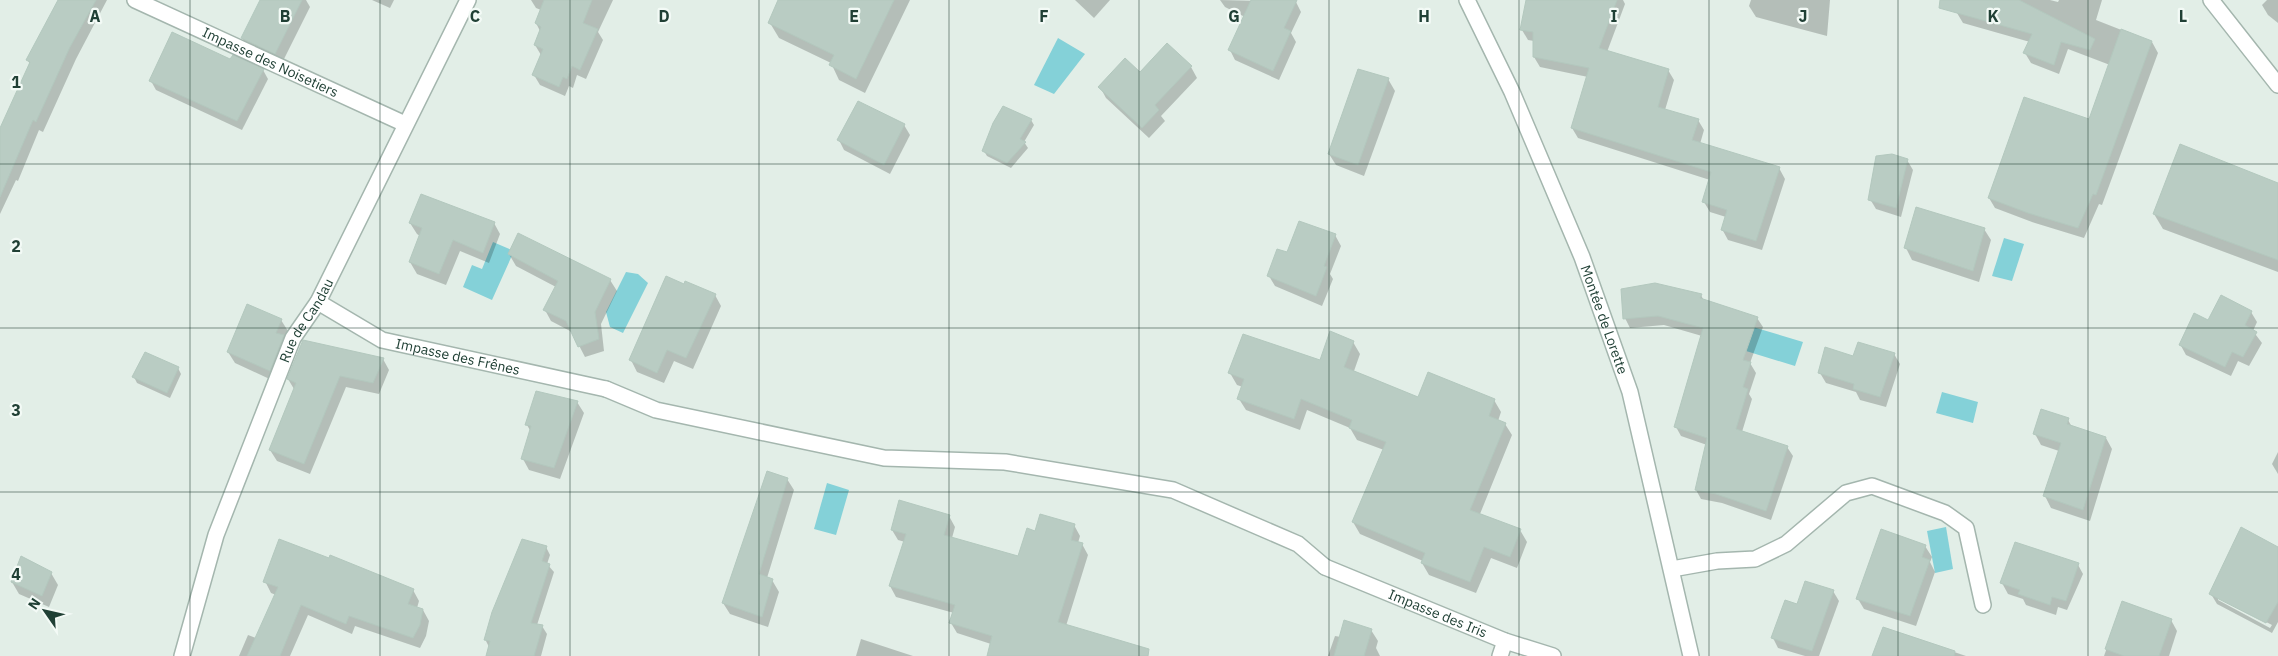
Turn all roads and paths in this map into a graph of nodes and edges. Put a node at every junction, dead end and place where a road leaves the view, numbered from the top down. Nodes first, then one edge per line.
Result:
1 (135, 0) edge
2 (468, 0) edge
3 (1467, 0) edge
4 (2211, 0) edge
5 (2278, 85) edge
6 (405, 124) junction
7 (318, 302) junction
8 (1325, 567) joint
9 (1672, 569) junction
10 (1983, 605) dead end
11 (1505, 641) junction
12 (182, 656) edge
13 (1500, 656) edge
14 (1552, 656) edge
15 (1691, 656) edge

1 - 6 street, Impasse des Noisetiers
2 - 6 street, Rue de Candau
3 - 9 street, Montée de Lorette
4 - 5 street
6 - 7 street, Rue de Candau
7 - 8 street, Impasse des Frênes
7 - 12 street, Rue de Candau
8 - 11 street, Impasse des Iris
9 - 10 street
9 - 15 street, Montée de Lorette
11 - 13 street
11 - 14 street, Impasse des Iris

